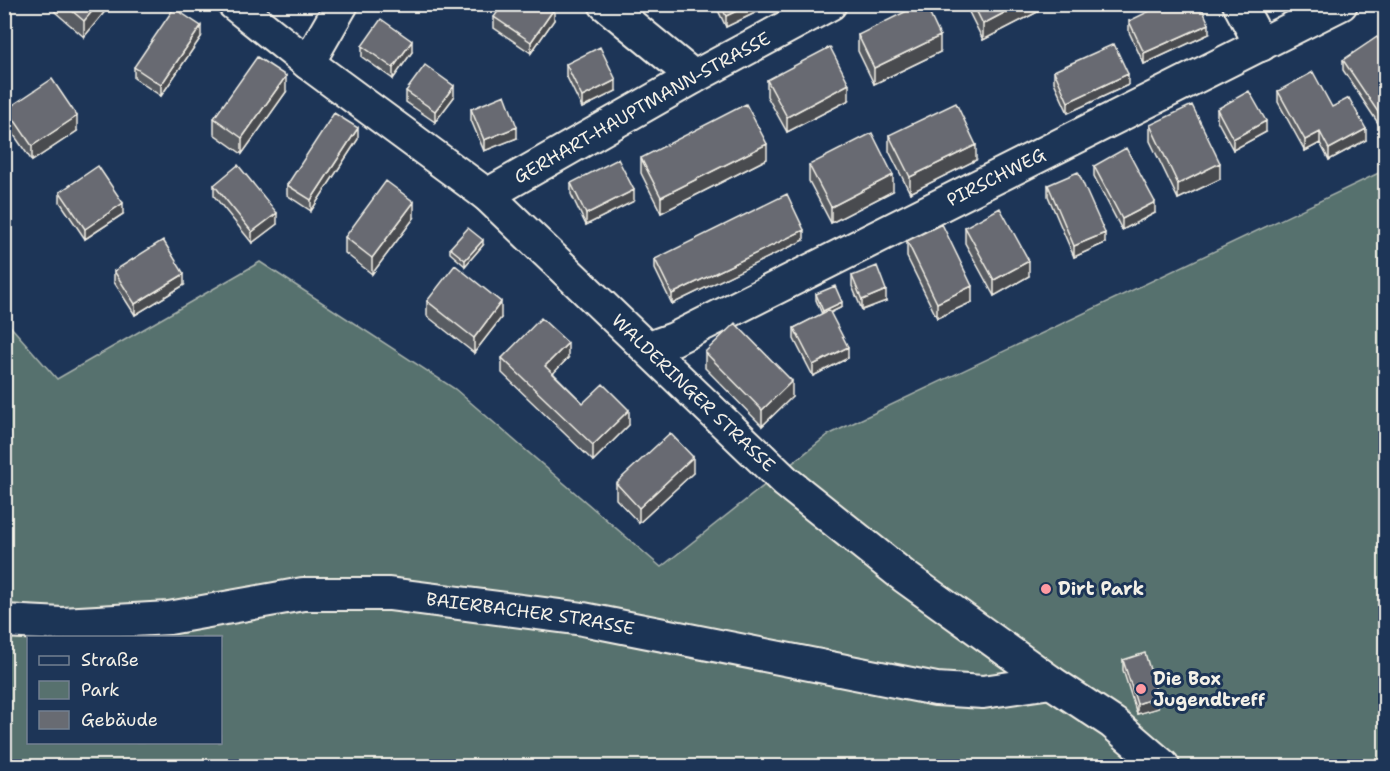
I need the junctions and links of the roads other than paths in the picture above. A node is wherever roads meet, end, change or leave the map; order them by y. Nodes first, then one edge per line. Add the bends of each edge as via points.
1 (234, 4) edge
2 (342, 4) edge
3 (605, 4) edge
4 (830, 4) edge
5 (1239, 4) edge
6 (1341, 4) edge
7 (1261, 45) junction
8 (308, 63) junction
9 (693, 77) junction
10 (487, 195) junction
11 (649, 348) junction
12 (4, 621) edge
13 (1051, 682) junction
14 (1163, 766) edge

1 - 8 street, WALDERINGER STRASSE
2 - 8 street
3 - 9 street
4 - 9 street, GERHART-HAUPTMANN-STRASSE
5 - 7 street
6 - 7 street, PIRSCHWEG
7 - 11 street, PIRSCHWEG via 674,339
8 - 10 street, WALDERINGER STRASSE
9 - 10 street, GERHART-HAUPTMANN-STRASSE
10 - 11 street, WALDERINGER STRASSE
11 - 13 street, WALDERINGER STRASSE via 786,482 905,577
12 - 13 street, BAIERBACHER STRASSE via 62,624 169,618 303,594 389,594 583,619 936,688 982,693
13 - 14 street, WALDERINGER STRASSE via 1113,723

